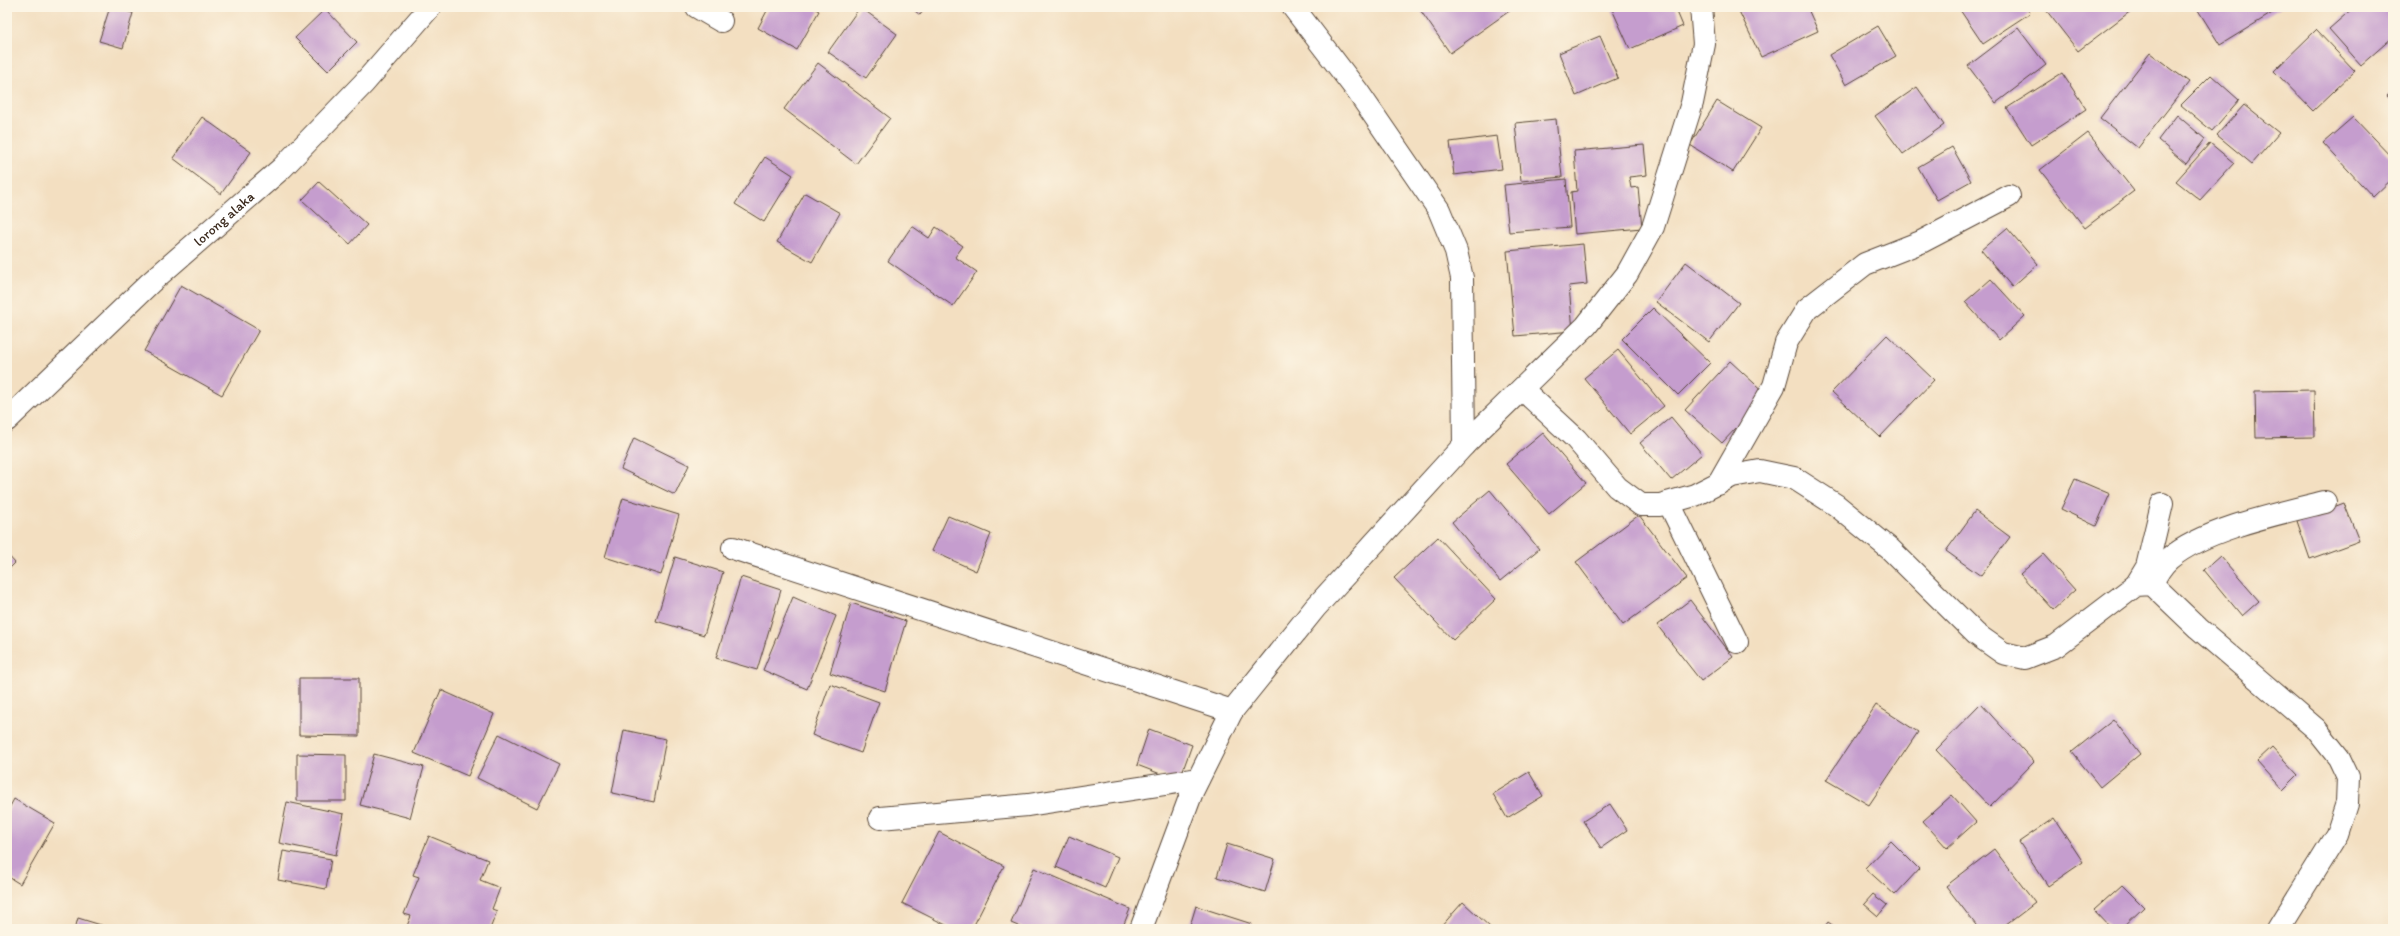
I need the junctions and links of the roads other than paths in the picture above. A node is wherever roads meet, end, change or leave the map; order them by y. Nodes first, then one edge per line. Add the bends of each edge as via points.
1 (430, 7) edge
2 (697, 7) edge
3 (1293, 7) edge
4 (1701, 7) edge
5 (721, 21) dead end
6 (2009, 196) dead end
7 (1522, 389) junction
8 (7, 420) edge
9 (1464, 445) junction
10 (1718, 484) junction
11 (2325, 502) dead end
12 (1669, 503) junction
13 (2162, 504) dead end
14 (733, 548) dead end
15 (2144, 585) junction
16 (1737, 642) dead end
17 (1232, 711) junction
18 (1198, 779) junction
19 (880, 818) dead end
20 (1141, 929) edge
21 (2278, 929) edge

1 - 8 street, lorong alaka via 364,83 282,168 150,283
2 - 5 street
3 - 9 street via 1358,92 1435,203 1456,251 1462,278
4 - 7 street via 1704,44 1692,103 1653,227 1627,274 1586,326
6 - 10 street via 1921,242 1865,264 1807,309 1786,343 1774,386
7 - 9 street
7 - 12 street via 1576,439 1616,488 1641,505
9 - 17 street via 1315,608
10 - 12 street
10 - 15 street via 1732,476 1760,471 1794,478 1836,505 1890,549 1976,634 2003,653 2025,658 2056,646
11 - 15 street via 2237,526 2186,546 2168,559
12 - 16 street
13 - 15 street
14 - 17 street
15 - 21 street via 2316,730 2339,758 2348,777 2347,803 2337,834
17 - 18 street
18 - 19 street via 1028,805
18 - 20 street

